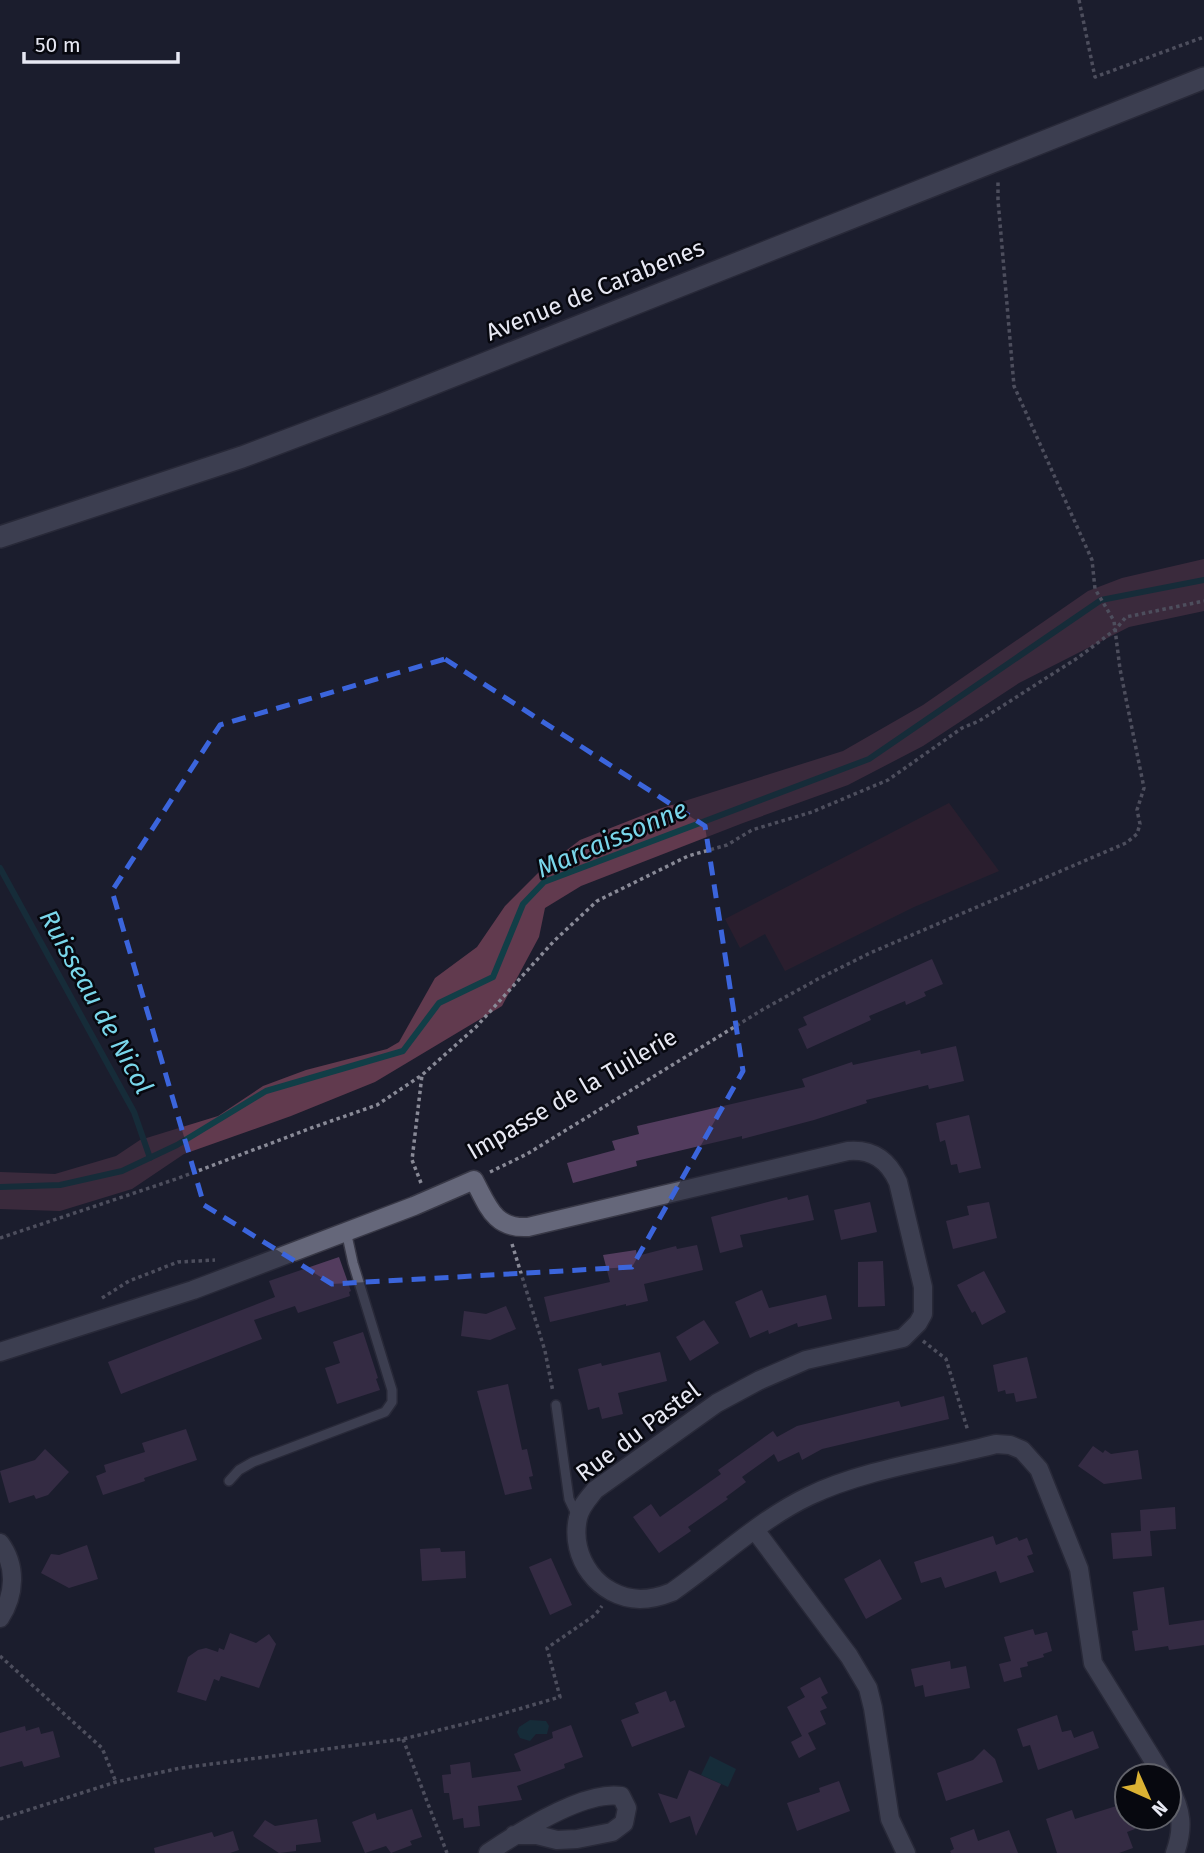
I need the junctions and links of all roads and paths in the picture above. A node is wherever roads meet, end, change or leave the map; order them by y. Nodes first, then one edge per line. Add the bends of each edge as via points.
1 (1079, 0) edge
2 (1204, 37) edge
3 (1204, 78) edge
4 (998, 200) dead end
5 (0, 537) edge
6 (1204, 601) edge
7 (1115, 629) junction
8 (422, 1075) junction
9 (474, 1180) junction
10 (427, 1200) junction
11 (513, 1228) junction
12 (346, 1231) junction
13 (0, 1238) edge
14 (911, 1332) junction
15 (0, 1352) edge
16 (556, 1405) joint
17 (974, 1450) junction
18 (229, 1481) dead end
19 (578, 1517) junction
20 (755, 1530) junction
21 (0, 1543) edge
22 (613, 1592) junction
23 (0, 1618) edge
24 (0, 1656) edge
25 (403, 1739) junction
26 (1154, 1762) edge
27 (116, 1782) junction
28 (0, 1819) edge
29 (1180, 1832) edge
30 (514, 1835) junction
31 (447, 1853) edge
32 (488, 1853) edge
33 (906, 1853) edge
34 (1175, 1853) edge

1 - 2 path via 1096,77
3 - 5 street, Avenue de Carabenes via 386,403 242,457
4 - 7 path via 1014,386 1092,560 1095,589
6 - 7 path via 1126,617
7 - 8 path via 888,780 812,812 752,830 727,845 688,856 597,901 554,940 476,1027
7 - 9 path, Impasse de la Tuilerie via 1144,788 1137,810 1137,834 1126,843 818,979 527,1154
8 - 10 path via 412,1160
8 - 13 path via 377,1105
9 - 10 street, Impasse de la Tuilerie
9 - 11 street via 491,1211
10 - 12 street, Impasse de la Tuilerie
11 - 14 street via 863,1150 884,1161 898,1182 923,1287 924,1302
11 - 16 path via 512,1243 545,1351
12 - 15 street, Impasse de la Tuilerie via 193,1290
12 - 18 lane via 392,1402 384,1412 253,1462
14 - 17 path via 946,1359
14 - 19 street, Rue du Pastel via 891,1342 806,1360 738,1391 596,1490
16 - 19 lane via 569,1499
17 - 20 street via 830,1487
17 - 26 street via 1010,1445 1022,1450 1039,1469 1079,1569 1093,1663
19 - 22 street, Rue du Pastel via 579,1554 594,1577
20 - 22 street via 672,1592 640,1599
20 - 33 street via 868,1688 890,1819
21 - 23 street via 12,1578 11,1594
22 - 25 path via 596,1615 547,1648 560,1697
24 - 27 path via 102,1748
25 - 27 path via 181,1768
25 - 31 path
27 - 28 path
29 - 34 street
30 - 30 street via 557,1840 612,1832 624,1823 627,1808 621,1796 609,1794 551,1814
30 - 32 street

